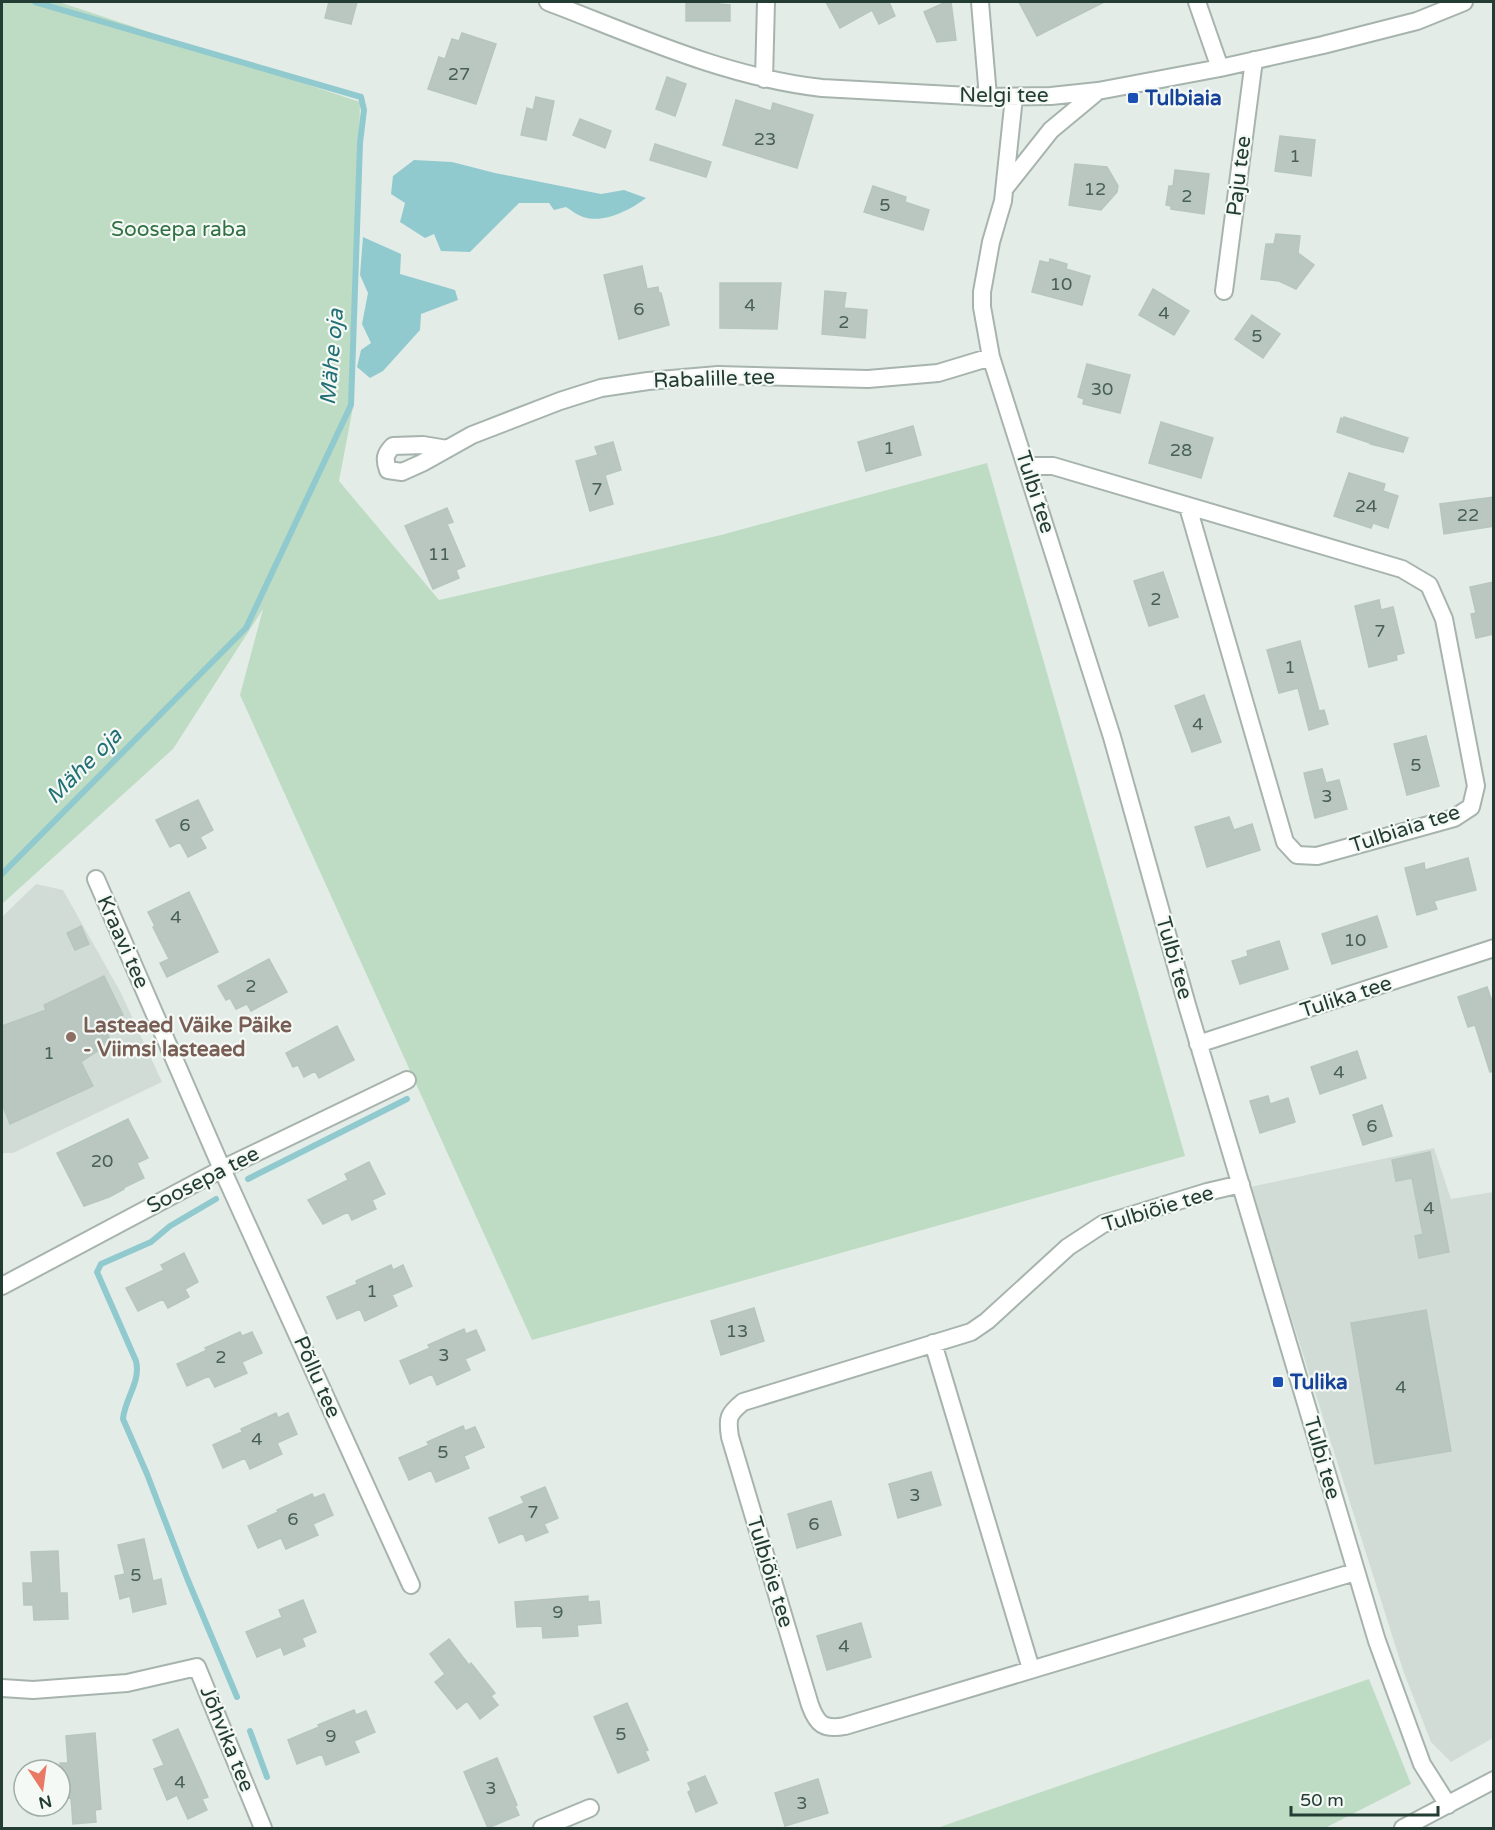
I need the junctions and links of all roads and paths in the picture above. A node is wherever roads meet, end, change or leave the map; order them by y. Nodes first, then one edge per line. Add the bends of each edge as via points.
1 (548, 2) edge
2 (766, 2) edge
3 (980, 2) edge
4 (1197, 2) edge
5 (1464, 2) edge
6 (1446, 5) edge
7 (1254, 60) junction
8 (1220, 68) junction
9 (764, 79) junction
10 (1098, 91) junction
11 (988, 97) junction
12 (1014, 97) junction
13 (1004, 189) junction
14 (1224, 291) dead end
15 (992, 357) junction
16 (447, 449) dead end
17 (1026, 466) junction
18 (1188, 507) junction
19 (96, 879) dead end
20 (1494, 948) edge
21 (1198, 1044) junction
22 (407, 1080) dead end
23 (222, 1169) junction
24 (1241, 1184) junction
25 (2, 1286) edge
26 (933, 1343) junction
27 (1355, 1572) junction
28 (411, 1585) dead end
29 (1031, 1669) junction
30 (2, 1688) edge
31 (1494, 1779) edge
32 (1448, 1805) junction
33 (590, 1808) dead end
34 (263, 1828) edge
35 (542, 1828) edge
36 (1403, 1828) edge

1 - 9 street, Nelgi tee via 718,67
2 - 9 street
3 - 11 street
4 - 8 street
5 - 6 street, Nelgi tee
6 - 7 street, Nelgi tee via 1416,21
7 - 8 street, Nelgi tee
7 - 14 street, Paju tee
8 - 10 street, Nelgi tee
9 - 11 street, Nelgi tee via 822,88
10 - 12 street, Nelgi tee
10 - 13 street via 1051,130
11 - 12 street, Nelgi tee
12 - 13 street, Tulbi tee
13 - 15 street, Tulbi tee via 982,292
15 - 16 street, Rabalille tee via 938,373 868,380 718,375 601,388 472,435
15 - 17 street, Tulbi tee
17 - 18 street, Tulbiaia tee via 1053,466
17 - 21 street, Tulbi tee via 1112,737
18 - 18 street, Tulbiaia tee via 1402,569 1429,585 1444,619 1476,786 1471,807 1454,818 1317,856 1297,855 1285,842
19 - 23 street, Kraavi tee
20 - 21 street, Tulika tee
21 - 24 street, Tulbi tee
22 - 23 street, Soosepa tee
23 - 25 street, Soosepa tee
23 - 28 street, Põllu tee
24 - 26 street, Tulbiõie tee via 1103,1224 1068,1247 987,1322 971,1332
24 - 27 street, Tulbi tee
26 - 29 street
26 - 29 street, Tulbiõie tee via 743,1402 728,1421 810,1705 819,1723 834,1728
27 - 29 street, Tulbiõie tee
27 - 32 street, Tulbi tee via 1422,1764
30 - 34 street, Jõhvika tee via 33,1690 127,1683 198,1666
31 - 32 street
32 - 36 street
33 - 35 street

